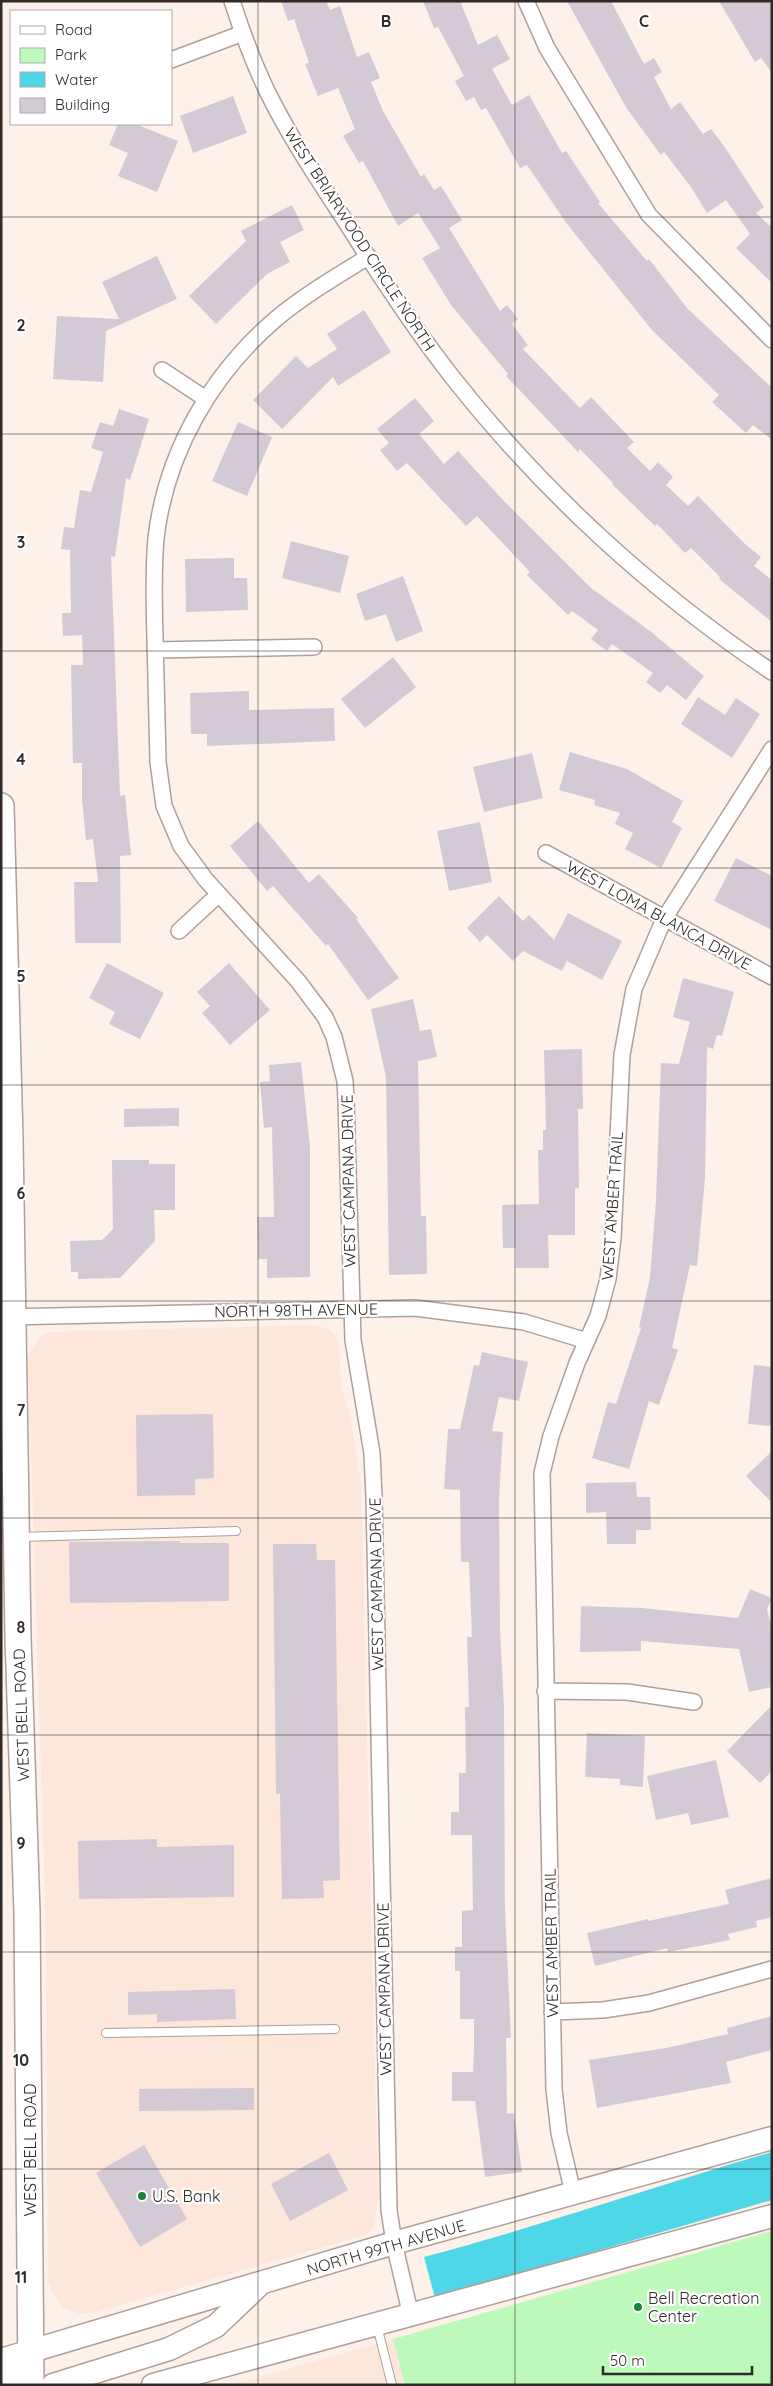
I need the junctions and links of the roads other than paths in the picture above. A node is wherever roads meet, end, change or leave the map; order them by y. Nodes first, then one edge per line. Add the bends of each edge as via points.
1 (232, 1) edge
2 (526, 1) edge
3 (243, 33) junction
4 (172, 60) edge
5 (368, 257) junction
6 (772, 340) edge
7 (162, 370) dead end
8 (206, 399) junction
9 (314, 647) dead end
10 (155, 650) junction
11 (772, 672) edge
12 (772, 748) edge
13 (1, 806) edge
14 (546, 852) dead end
15 (219, 894) junction
16 (664, 919) junction
17 (179, 931) dead end
18 (772, 977) edge
19 (350, 1309) junction
20 (6, 1317) edge
21 (587, 1341) junction
22 (236, 1531) dead end
23 (16, 1537) junction
24 (545, 1691) junction
25 (694, 1702) dead end
26 (772, 1969) edge
27 (552, 2012) junction
28 (335, 2029) dead end
29 (106, 2033) dead end
30 (772, 2138) edge
31 (573, 2193) junction
32 (772, 2216) edge
33 (394, 2243) junction
34 (261, 2284) junction
35 (411, 2316) junction
36 (376, 2325) junction
37 (30, 2351) junction
38 (1, 2360) edge
39 (3, 2385) edge
40 (31, 2385) edge
41 (53, 2385) edge
42 (153, 2385) edge
43 (392, 2385) edge

1 - 3 street, WEST BRIARWOOD CIRCLE NORTH
2 - 6 street via 548,48 649,216
3 - 4 street
3 - 5 street, WEST BRIARWOOD CIRCLE NORTH via 289,132
5 - 8 street, WEST CAMPANA DRIVE via 278,318 238,357
5 - 11 street, WEST BRIARWOOD CIRCLE NORTH via 454,379 534,471 654,584
7 - 8 street
8 - 10 street, WEST CAMPANA DRIVE via 174,462 161,511 154,562
9 - 10 street
10 - 15 street, WEST CAMPANA DRIVE via 158,762 164,806 181,846
12 - 16 street, WEST AMBER TRAIL
13 - 20 main road, WEST BELL ROAD via 10,1139
14 - 16 street, WEST LOMA BLANCA DRIVE
15 - 17 street
15 - 19 street, WEST CAMPANA DRIVE via 298,980 325,1017 334,1037 345,1081
16 - 18 street, WEST LOMA BLANCA DRIVE
16 - 21 street, WEST AMBER TRAIL via 642,967 624,1033 611,1258 604,1299
19 - 20 street, NORTH 98TH AVENUE
19 - 21 street, NORTH 98TH AVENUE via 415,1308 524,1322
19 - 33 street, WEST CAMPANA DRIVE via 358,1379 372,1453 388,2192
20 - 23 main road, WEST BELL ROAD
21 - 24 street, WEST AMBER TRAIL via 551,1436 542,1473
22 - 23 lane
23 - 37 main road, WEST BELL ROAD via 28,1959
24 - 25 street via 627,1692
24 - 27 street, WEST AMBER TRAIL
26 - 27 street via 649,2003 603,2010
27 - 31 street, WEST AMBER TRAIL via 556,2111
28 - 29 lane
30 - 31 main road, NORTH 99TH AVENUE
31 - 33 main road, NORTH 99TH AVENUE
32 - 35 main road
33 - 34 main road, NORTH 99TH AVENUE
33 - 35 street, WEST CAMPANA DRIVE
34 - 37 main road, NORTH 99TH AVENUE
34 - 41 main road via 216,2326 168,2349
35 - 36 main road
36 - 42 main road
36 - 43 lane
37 - 38 main road, NORTH 99TH AVENUE
37 - 39 main road via 20,2368
37 - 40 main road, WEST BELL ROAD

